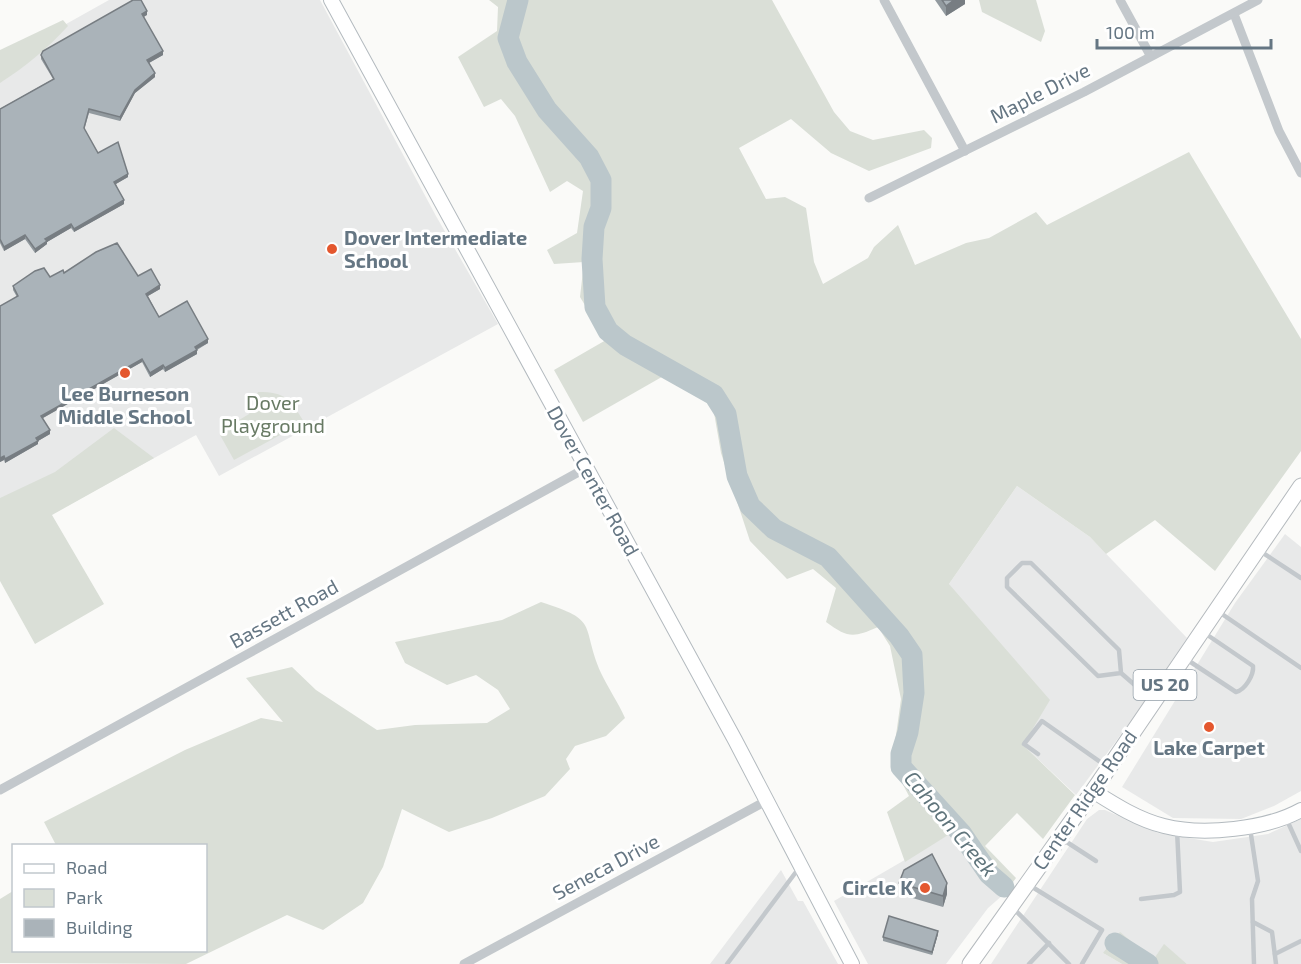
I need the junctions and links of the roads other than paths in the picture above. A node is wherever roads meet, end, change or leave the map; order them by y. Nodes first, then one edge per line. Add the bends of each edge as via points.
1 (884, 0) edge
2 (1120, 0) edge
3 (1258, 0) edge
4 (334, 1) edge
5 (1234, 14) junction
6 (1150, 55) junction
7 (964, 151) junction
8 (1301, 173) edge
9 (869, 198) dead end
10 (586, 468) junction
11 (1301, 486) edge
12 (1258, 549) junction
13 (1301, 578) edge
14 (1216, 610) junction
15 (1202, 631) junction
16 (1184, 657) junction
17 (1301, 668) edge
18 (1121, 673) junction
19 (1154, 702) junction
20 (1038, 754) dead end
21 (1109, 768) junction
22 (0, 790) edge
23 (1093, 790) junction
24 (766, 801) junction
25 (1301, 810) edge
26 (1286, 818) junction
27 (1250, 825) junction
28 (1176, 828) junction
29 (1060, 838) junction
30 (1301, 851) edge
31 (1096, 861) dead end
32 (800, 866) junction
33 (1027, 883) junction
34 (1141, 899) dead end
35 (1010, 906) junction
36 (1253, 922) junction
37 (1301, 941) edge
38 (1049, 943) junction
39 (1275, 954) junction
40 (464, 964) edge
41 (727, 964) edge
42 (852, 964) edge
43 (970, 964) edge
44 (1029, 964) edge
45 (1069, 964) edge
46 (1082, 964) edge
47 (1254, 964) edge
48 (1276, 964) edge

1 - 7 street
2 - 6 street
3 - 5 street, Maple Drive
4 - 10 street, Dover Center Road
5 - 6 street, Maple Drive
5 - 8 street via 1279,131
6 - 7 street, Maple Drive
7 - 9 street, Maple Drive
10 - 22 street, Bassett Road
10 - 24 street, Dover Center Road
11 - 12 main road, Center Ridge Road / US 20
12 - 13 lane
12 - 14 main road, Center Ridge Road / US 20
14 - 15 main road, Center Ridge Road / US 20
14 - 17 lane
15 - 16 main road, Center Ridge Road / US 20
15 - 16 lane via 1253,666 1242,689 1236,692
16 - 19 main road, Center Ridge Road / US 20
18 - 18 lane via 1098,676 1007,587 1007,578 1022,563 1031,563 1119,650
18 - 19 lane
19 - 21 main road, Center Ridge Road / US 20
20 - 21 lane via 1024,744 1042,721
21 - 23 main road, Center Ridge Road / US 20
23 - 28 street via 1137,815
23 - 29 main road, Center Ridge Road / US 20
24 - 32 street, Dover Center Road
24 - 40 street, Seneca Drive
25 - 26 street
26 - 27 street
26 - 30 lane
27 - 28 street via 1222,831
27 - 36 lane via 1258,880 1252,899
28 - 34 lane via 1180,892
29 - 31 lane
29 - 33 main road, Center Ridge Road / US 20
32 - 41 lane
32 - 42 street, Dover Center Road
33 - 35 main road, Center Ridge Road / US 20
33 - 46 lane via 1102,930
35 - 38 lane
35 - 43 main road, Center Ridge Road / US 20
36 - 39 lane via 1272,932
36 - 47 lane
37 - 39 lane
38 - 44 lane
38 - 45 lane
39 - 48 lane

